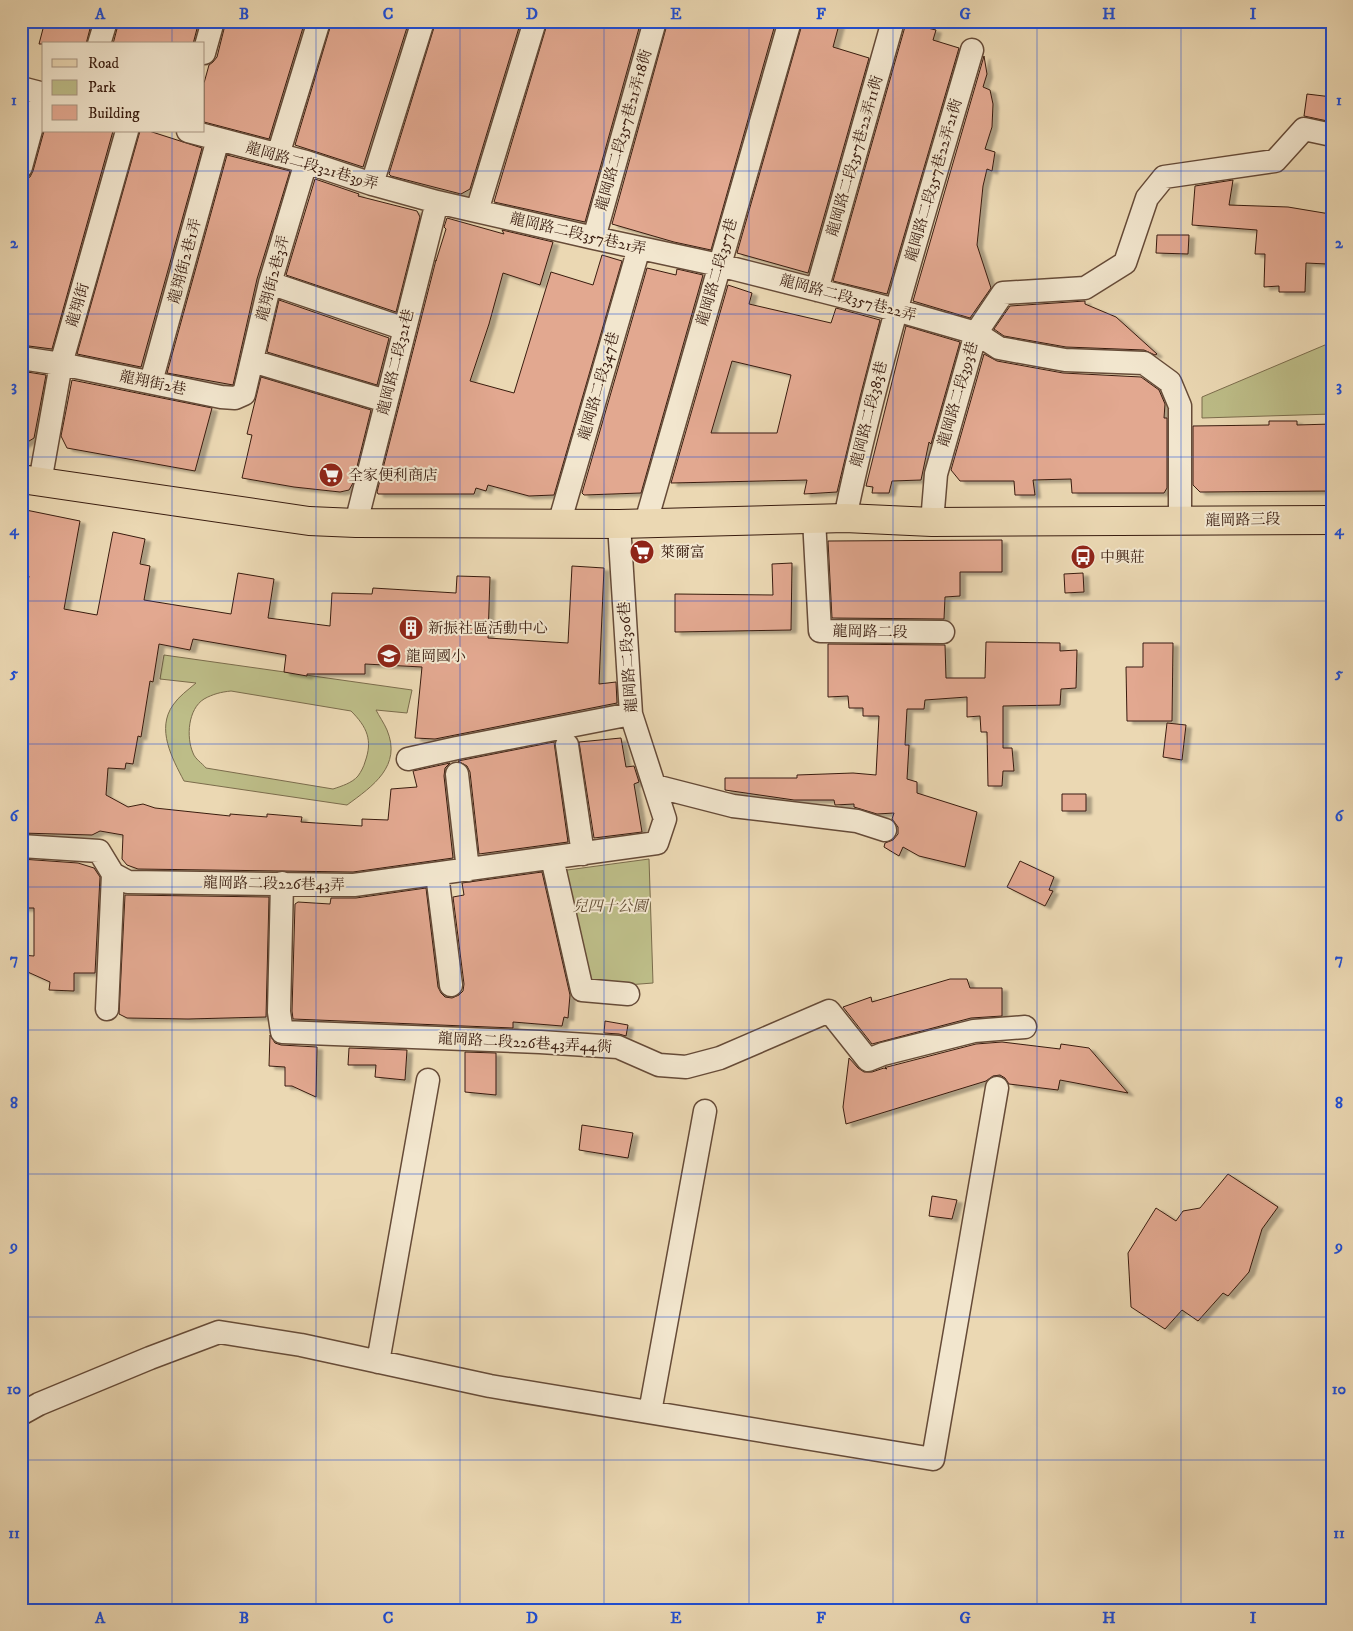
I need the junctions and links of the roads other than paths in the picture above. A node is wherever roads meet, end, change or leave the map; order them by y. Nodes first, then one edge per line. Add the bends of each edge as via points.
1 (106, 21) edge
2 (213, 21) edge
3 (319, 21) edge
4 (423, 21) edge
5 (535, 21) edge
6 (655, 21) edge
7 (790, 21) edge
8 (893, 21) edge
9 (100, 42) edge
10 (205, 49) edge
11 (972, 50) dead end
12 (35, 92) edge
13 (126, 132) edge
14 (192, 132) edge
15 (1332, 135) edge
16 (218, 139) junction
17 (278, 155) junction
18 (306, 162) junction
19 (21, 167) edge
20 (372, 184) junction
21 (436, 202) junction
22 (477, 211) junction
23 (594, 238) junction
24 (639, 248) junction
25 (719, 265) junction
26 (270, 283) junction
27 (817, 290) junction
28 (896, 310) junction
29 (405, 329) junction
30 (976, 333) junction
31 (21, 358) edge
32 (252, 360) junction
33 (61, 364) junction
34 (151, 382) junction
35 (244, 394) joint
36 (386, 401) junction
37 (31, 480) edge
38 (845, 518) junction
39 (814, 519) junction
40 (1332, 520) edge
41 (1167, 521) junction
42 (646, 522) junction
43 (932, 522) junction
44 (356, 523) junction
45 (559, 524) junction
46 (619, 524) junction
47 (943, 632) dead end
48 (631, 714) junction
49 (567, 745) dead end
50 (408, 759) dead end
51 (458, 774) dead end
52 (655, 786) junction
53 (885, 830) dead end
54 (657, 843) joint
55 (21, 846) edge
56 (583, 854) junction
57 (552, 858) junction
58 (468, 870) junction
59 (113, 874) junction
60 (437, 874) junction
61 (282, 884) junction
62 (451, 986) dead end
63 (628, 994) dead end
64 (107, 1009) dead end
65 (1025, 1027) dead end
66 (428, 1080) dead end
67 (997, 1088) dead end
68 (705, 1111) dead end
69 (378, 1362) junction
70 (650, 1412) junction
71 (21, 1414) edge

1 - 9 lane
2 - 10 lane
3 - 17 lane
4 - 20 lane
5 - 22 lane
6 - 23 lane, 龍岡路二段357巷21弄18衖
7 - 25 lane, 龍岡路二段357巷
8 - 27 lane, 龍岡路二段357巷22弄11衖
11 - 28 lane, 龍岡路二段357巷22弄21衖
12 - 19 lane
13 - 33 lane, 龍翔街
14 - 16 lane, 龍岡路二段321巷39弄
15 - 30 lane, 龍岡路二段393巷 via 1304,129 1275,161 1164,177 1147,198 1125,263 1085,288 1003,293
16 - 17 lane, 龍岡路二段321巷39弄
16 - 34 lane, 龍翔街2巷1弄
17 - 18 lane, 龍岡路二段321巷39弄
18 - 20 lane, 龍岡路二段321巷39弄
18 - 26 lane, 龍翔街2巷3弄
20 - 21 lane, 龍岡路二段321巷39弄
21 - 22 lane, 龍岡路二段357巷21弄
21 - 29 lane, 龍岡路二段321巷
22 - 23 lane, 龍岡路二段357巷21弄
23 - 24 lane, 龍岡路二段357巷21弄
24 - 25 lane, 龍岡路二段357巷21弄
24 - 45 lane, 龍岡路二段347巷
25 - 27 lane, 龍岡路二段357巷22弄
25 - 42 lane, 龍岡路二段357巷
26 - 29 lane
26 - 32 lane, 龍翔街2巷3弄
27 - 28 lane, 龍岡路二段357巷22弄
28 - 30 lane, 龍岡路二段357巷22弄
28 - 38 lane, 龍岡路二段383巷 via 859,450
29 - 36 lane, 龍岡路二段321巷
30 - 41 lane, 龍岡路二段357巷22弄 via 999,348 1065,360 1144,363 1170,382 1180,406
30 - 43 lane, 龍岡路二段393巷 via 936,474
31 - 33 lane, 龍翔街2巷
32 - 35 lane, 龍翔街2巷3弄
32 - 36 lane
33 - 34 lane, 龍翔街2巷
33 - 37 lane, 龍翔街
34 - 35 lane, 龍翔街2巷 via 221,397 235,398
36 - 44 lane, 龍岡路二段321巷
37 - 44 main road, 龍岡路三段 via 309,521
38 - 39 main road, 龍岡路三段
38 - 43 main road, 龍岡路三段
39 - 42 main road, 龍岡路三段
39 - 47 lane, 龍岡路二段 via 820,631
40 - 41 main road, 龍岡路三段
41 - 43 main road, 龍岡路三段
42 - 46 main road, 龍岡路三段
44 - 45 main road, 龍岡路三段
45 - 46 main road, 龍岡路三段
46 - 48 lane, 龍岡路二段306巷
48 - 50 lane
48 - 52 lane, 龍岡路二段306巷
49 - 56 lane
51 - 58 lane
52 - 53 lane via 733,806 857,821
52 - 54 lane, 龍岡路二段306巷 via 665,819
54 - 56 lane, 龍岡路二段226巷43弄
55 - 59 lane via 99,851
56 - 57 lane, 龍岡路二段226巷43弄
57 - 58 lane, 龍岡路二段226巷43弄
57 - 63 lane via 582,990
58 - 60 lane, 龍岡路二段226巷43弄
59 - 61 lane, 龍岡路二段226巷43弄 via 128,882
59 - 64 lane
60 - 61 lane, 龍岡路二段226巷43弄 via 354,885
60 - 62 lane
61 - 65 lane, 龍岡路二段226巷43弄44衖 via 279,1012 282,1032 618,1048 659,1065 686,1067 720,1058 829,1011 868,1060 974,1031
66 - 69 lane
67 - 70 lane via 933,1459
68 - 70 lane
69 - 70 lane via 490,1386
69 - 71 lane via 219,1332

